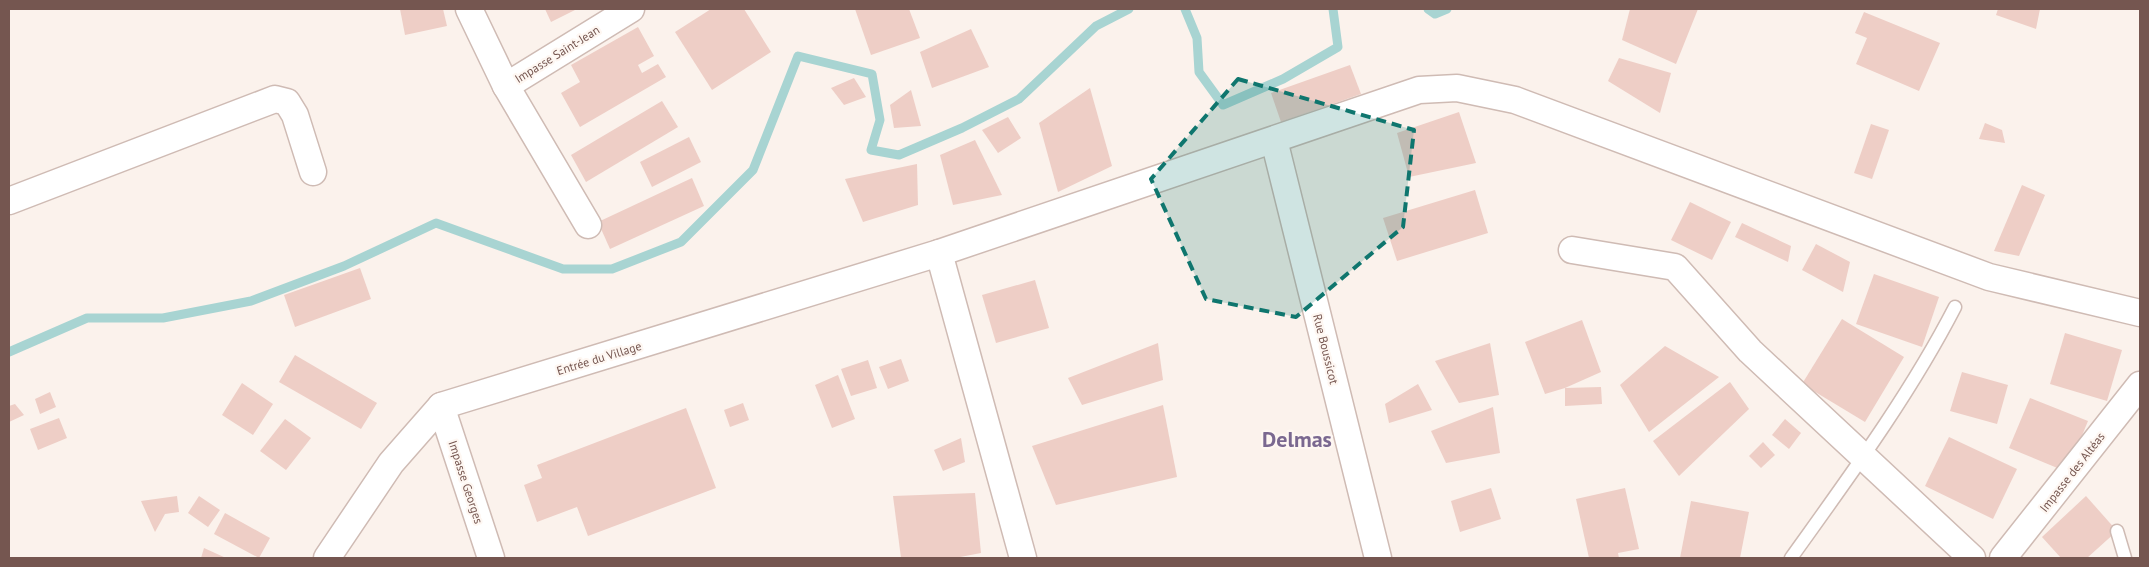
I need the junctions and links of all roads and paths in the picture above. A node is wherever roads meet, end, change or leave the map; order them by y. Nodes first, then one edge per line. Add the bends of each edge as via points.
1 (469, 9) edge
2 (631, 9) edge
3 (506, 86) junction
4 (1274, 140) junction
5 (313, 172) dead end
6 (9, 201) edge
7 (588, 225) dead end
8 (1572, 250) dead end
9 (939, 253) junction
10 (1956, 307) dead end
11 (2140, 313) edge
12 (2140, 385) edge
13 (441, 406) junction
14 (1863, 456) junction
15 (2117, 531) dead end
16 (327, 558) edge
17 (491, 558) edge
18 (1023, 558) edge
19 (1378, 558) edge
20 (1791, 558) edge
21 (1972, 558) edge
22 (2003, 558) edge
23 (2125, 558) edge

1 - 3 street, Impasse Saint-Jean
2 - 3 street, Impasse Saint-Jean
3 - 7 street
4 - 9 street, Entrée du Village
4 - 11 street, Entrée du Village via 1419,90 1457,88 1515,100 1989,277
4 - 19 street, Rue Boussicot
5 - 6 street via 295,115 287,102 275,99
8 - 14 street via 1675,267 1750,351
9 - 13 street, Entrée du Village
9 - 18 street
10 - 14 lane via 1932,351
12 - 22 street, Impasse des Altéas
13 - 16 street via 392,463
13 - 17 street, Impasse Georges
14 - 20 lane
14 - 21 street
15 - 23 lane

